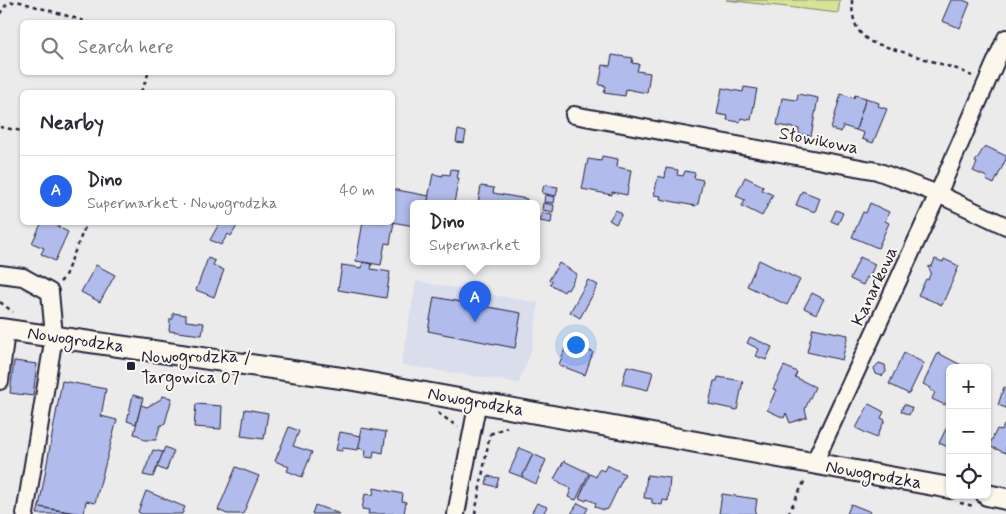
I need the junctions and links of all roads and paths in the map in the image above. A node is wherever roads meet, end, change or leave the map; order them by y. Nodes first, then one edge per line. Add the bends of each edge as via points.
1 (852, 0) edge
2 (0, 14) edge
3 (81, 20) edge
4 (1006, 38) edge
5 (148, 75) edge
6 (986, 86) junction
7 (142, 90) edge
8 (574, 115) dead end
9 (0, 127) edge
10 (20, 131) edge
11 (938, 194) junction
12 (86, 225) edge
13 (1006, 226) edge
14 (0, 274) edge
15 (50, 292) junction
16 (0, 302) edge
17 (6, 323) edge
18 (54, 336) junction
19 (0, 381) edge
20 (478, 401) junction
21 (814, 463) junction
22 (946, 487) edge
23 (991, 496) edge
24 (1006, 498) edge
25 (25, 514) edge
26 (456, 514) edge
27 (788, 514) edge

1 - 6 path via 855,25 867,39 960,70
2 - 3 path via 4,6 17,1
4 - 6 street
5 - 7 path
6 - 11 street
8 - 11 street, Słowikowa via 878,171
9 - 10 path
11 - 13 street
11 - 21 street, Kanarkowa
12 - 15 path via 64,278
14 - 15 street via 23,277
15 - 18 street
16 - 17 path
17 - 18 main road, Nowogrodzka
17 - 19 street
18 - 20 main road, Nowogrodzka via 304,371
18 - 25 street
20 - 21 main road, Nowogrodzka
20 - 26 street
21 - 22 main road, Nowogrodzka
21 - 27 path
23 - 24 main road

